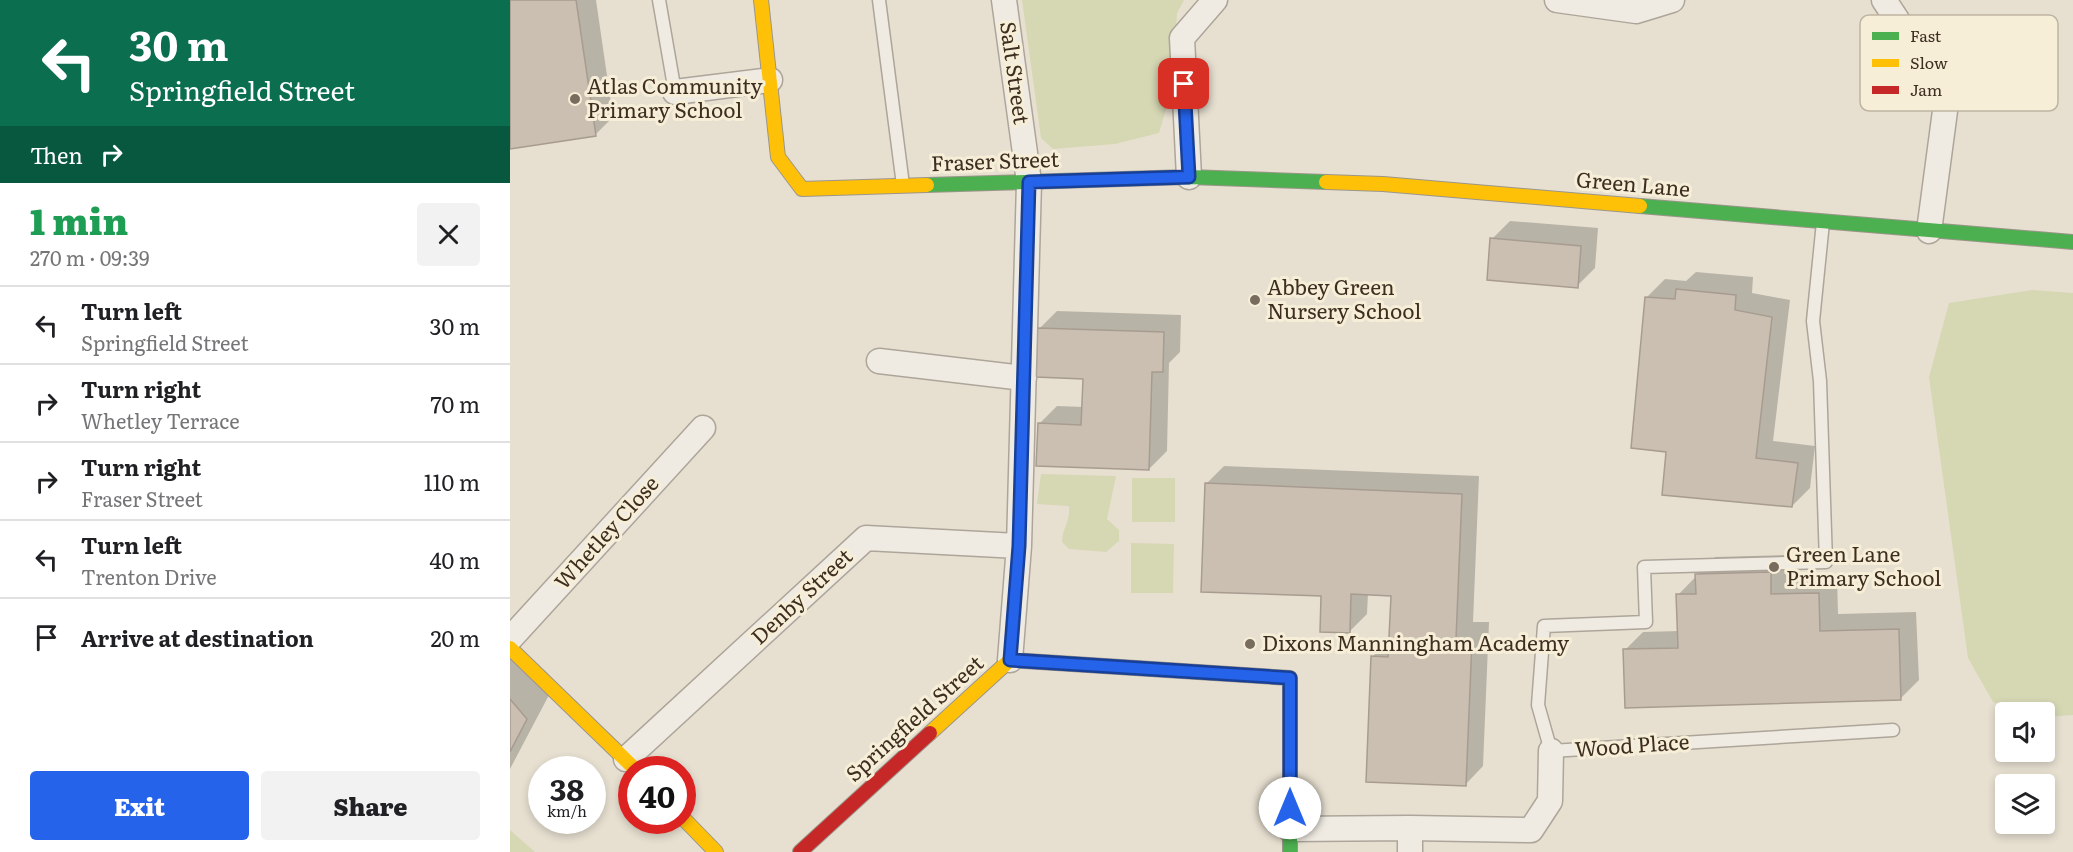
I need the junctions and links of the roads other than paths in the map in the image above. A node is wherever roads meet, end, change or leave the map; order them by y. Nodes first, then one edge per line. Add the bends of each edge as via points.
1 (659, 0) edge
2 (761, 0) edge
3 (879, 0) edge
4 (1004, 0) edge
5 (1215, 0) edge
6 (1557, 0) edge
7 (1672, 0) edge
8 (1884, 0) edge
9 (1894, 15) edge
10 (770, 80) junction
11 (675, 92) joint
12 (1945, 111) edge
13 (1189, 177) junction
14 (1029, 182) junction
15 (903, 186) junction
16 (1823, 222) junction
17 (1929, 231) junction
18 (2073, 242) edge
19 (879, 361) dead end
20 (1024, 378) junction
21 (703, 428) dead end
22 (1019, 546) junction
23 (510, 639) edge
24 (510, 648) edge
25 (1010, 660) junction
26 (1893, 730) dead end
27 (1551, 751) junction
28 (623, 756) edge
29 (639, 756) edge
30 (1410, 828) junction
31 (696, 831) edge
32 (1290, 841) edge
33 (716, 852) edge
34 (800, 852) edge
35 (1410, 852) edge

1 - 11 lane
2 - 10 street
3 - 15 lane
4 - 14 street, Salt Street
5 - 13 street via 1182,38
6 - 7 street via 1636,10
8 - 9 street
10 - 11 street
10 - 15 street, Fraser Street via 778,157 802,189
12 - 17 street
13 - 14 street, Fraser Street
13 - 16 street, Green Lane via 1383,184
14 - 15 street, Fraser Street
14 - 20 street, Salt Street
16 - 17 street, Green Lane
16 - 27 lane via 1813,321 1820,381 1826,562 1644,567 1646,622 1544,626 1538,705
17 - 18 street, Green Lane
19 - 20 street
20 - 22 street, Salt Street
21 - 23 street, Whetley Close
22 - 25 street, Salt Street
22 - 29 street, Denby Street via 866,538
24 - 28 street
25 - 32 street, Springfield Street via 1290,678
25 - 34 street, Springfield Street
26 - 27 lane, Wood Place
27 - 30 street, Wood Place via 1550,801 1531,830
30 - 32 street, Wood Place
30 - 35 street
31 - 33 street

